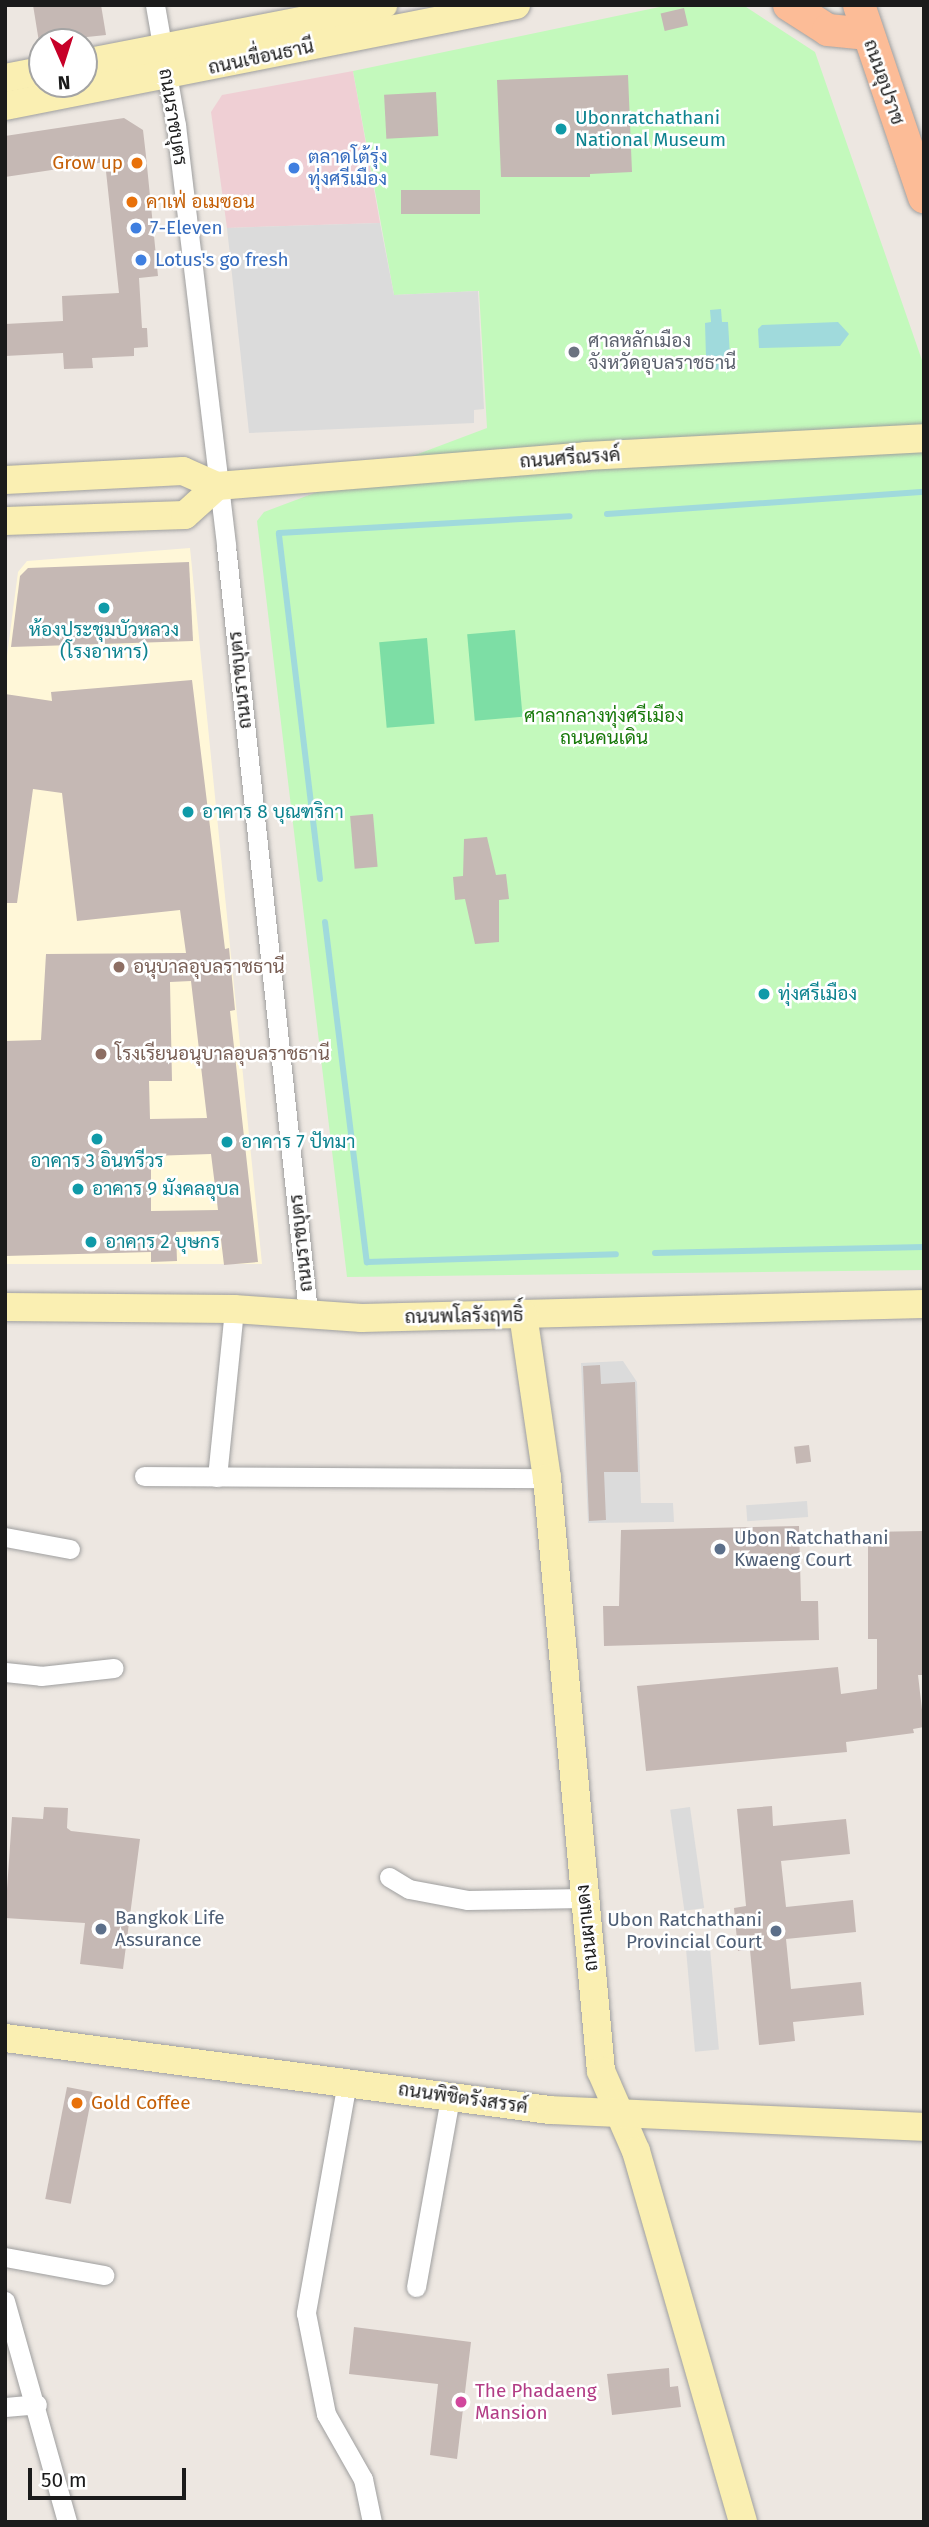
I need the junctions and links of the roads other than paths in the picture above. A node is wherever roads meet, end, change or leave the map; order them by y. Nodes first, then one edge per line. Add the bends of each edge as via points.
1 (155, 5) edge
2 (383, 5) edge
3 (516, 5) edge
4 (789, 5) edge
5 (432, 14) edge
6 (863, 20) edge
7 (162, 48) junction
8 (98, 60) edge
9 (28, 74) edge
10 (167, 76) junction
11 (5, 78) edge
12 (5, 106) edge
13 (924, 197) edge
14 (924, 438) edge
15 (5, 480) edge
16 (217, 486) junction
17 (5, 521) edge
18 (924, 1304) edge
19 (5, 1307) edge
20 (234, 1309) junction
21 (308, 1312) junction
22 (523, 1314) junction
23 (144, 1476) dead end
24 (217, 1477) junction
25 (547, 1478) junction
26 (5, 1537) edge
27 (70, 1549) dead end
28 (114, 1668) dead end
29 (5, 1672) edge
30 (389, 1877) dead end
31 (584, 1898) junction
32 (5, 2038) edge
33 (348, 2082) junction
34 (450, 2098) junction
35 (620, 2114) junction
36 (924, 2127) edge
37 (5, 2258) edge
38 (104, 2274) dead end
39 (416, 2287) dead end
40 (5, 2301) edge
41 (37, 2404) junction
42 (5, 2407) edge
43 (67, 2522) edge
44 (372, 2522) edge
45 (743, 2522) edge

1 - 7 street, ถนนราชบุตร
2 - 7 street, ถนนเขื่อนธานี
3 - 5 street, ถนนเขื่อนธานี
4 - 6 main road via 828,30
5 - 10 street, ถนนเขื่อนธานี
6 - 13 main road, ถนนอุปราช
7 - 8 street, ถนนเขื่อนธานี
7 - 10 street, ถนนราชบุตร
9 - 11 street
10 - 12 street, ถนนเขื่อนธานี
10 - 16 street, ถนนราชบุตร
14 - 16 street, ถนนศรีณรงค์ via 586,456
15 - 16 street, ถนนศรีณรงค์ via 183,471
16 - 17 street via 185,515
16 - 21 street, ถนนราชบุตร
18 - 22 street, ถนนพโลรังฤทธิ์
19 - 20 street, ถนนพโลรังฤทธิ์
20 - 21 street, ถนนพโลรังฤทธิ์
20 - 24 street
21 - 22 street, ถนนพโลรังฤทธิ์ via 362,1318
22 - 25 street, ถนนผาแดง
23 - 24 street
24 - 25 street
25 - 31 street, ถนนผาแดง
26 - 27 street
28 - 29 street via 41,1676
30 - 31 street via 409,1889 467,1900
31 - 35 street, ถนนผาแดง via 601,2071
32 - 33 street, ถนนพิชิตรังสรรค์
33 - 34 street, ถนนพิชิตรังสรรค์
33 - 44 street via 306,2313 326,2414 363,2479
34 - 35 street, ถนนพิชิตรังสรรค์
34 - 39 street
35 - 36 street, ถนนพิชิตรังสรรค์
35 - 45 street, ถนนผาแดง via 636,2151
37 - 38 street
40 - 41 street
41 - 42 street
41 - 43 street

